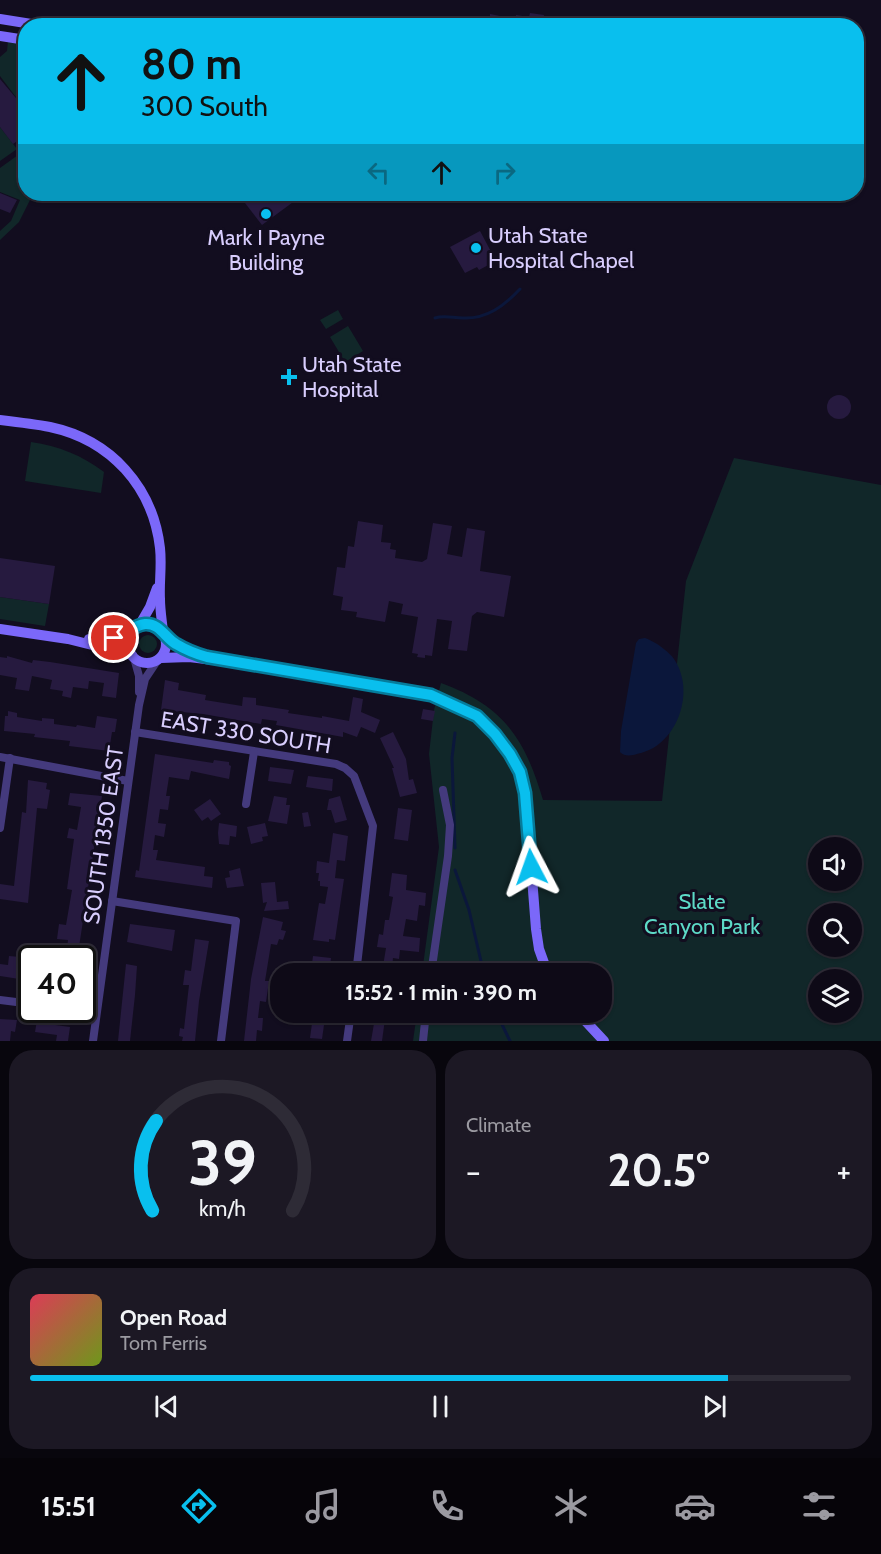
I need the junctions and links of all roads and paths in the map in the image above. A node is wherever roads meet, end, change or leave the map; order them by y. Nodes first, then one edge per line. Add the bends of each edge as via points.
1 (0, 19) edge
2 (18, 21) edge
3 (0, 36) edge
4 (18, 39) edge
5 (0, 420) edge
6 (161, 571) junction
7 (136, 628) junction
8 (0, 629) edge
9 (164, 634) junction
10 (68, 639) junction
11 (133, 657) junction
12 (159, 659) junction
13 (222, 661) junction
14 (139, 705) junction
15 (135, 732) junction
16 (254, 752) junction
17 (0, 757) edge
18 (10, 758) junction
19 (128, 781) junction
20 (443, 790) dead end
21 (246, 804) dead end
22 (0, 828) edge
23 (112, 901) junction
24 (357, 963) edge
25 (433, 963) edge
26 (545, 963) edge
27 (0, 1000) edge
28 (18, 1002) edge
29 (96, 1011) edge
30 (95, 1023) edge
31 (349, 1023) edge
32 (425, 1023) edge
33 (587, 1023) edge
34 (93, 1041) edge
35 (221, 1041) edge
36 (347, 1041) edge
37 (423, 1041) edge
38 (603, 1041) edge

1 - 2 street
3 - 4 street
5 - 6 street via 52,427 90,441 116,458 147,500 156,525
6 - 7 street via 150,607
6 - 9 street via 159,600
7 - 9 street via 152,625
7 - 10 street via 114,638
7 - 11 street via 128,640
8 - 10 street
9 - 12 street via 166,650
9 - 13 street via 193,653
10 - 11 street
11 - 12 street via 146,663
11 - 14 street, SOUTH 1350 EAST via 139,676
12 - 13 street
12 - 14 street, SOUTH 1350 EAST via 145,679
13 - 26 street via 431,695 477,716 495,734 520,772 536,929
14 - 15 street, SOUTH 1350 EAST
15 - 16 street, EAST 330 SOUTH
15 - 19 street, SOUTH 1350 EAST
16 - 21 street
16 - 24 street, EAST 330 SOUTH via 336,764 351,771 360,789 373,826
17 - 18 street
18 - 19 street
18 - 22 street
19 - 23 street, SOUTH 1350 EAST
20 - 25 street via 450,825
23 - 29 street, SOUTH 1350 EAST
23 - 35 street via 236,921
27 - 28 street
30 - 34 street, SOUTH 1350 EAST
31 - 36 street
32 - 37 street
33 - 38 street

